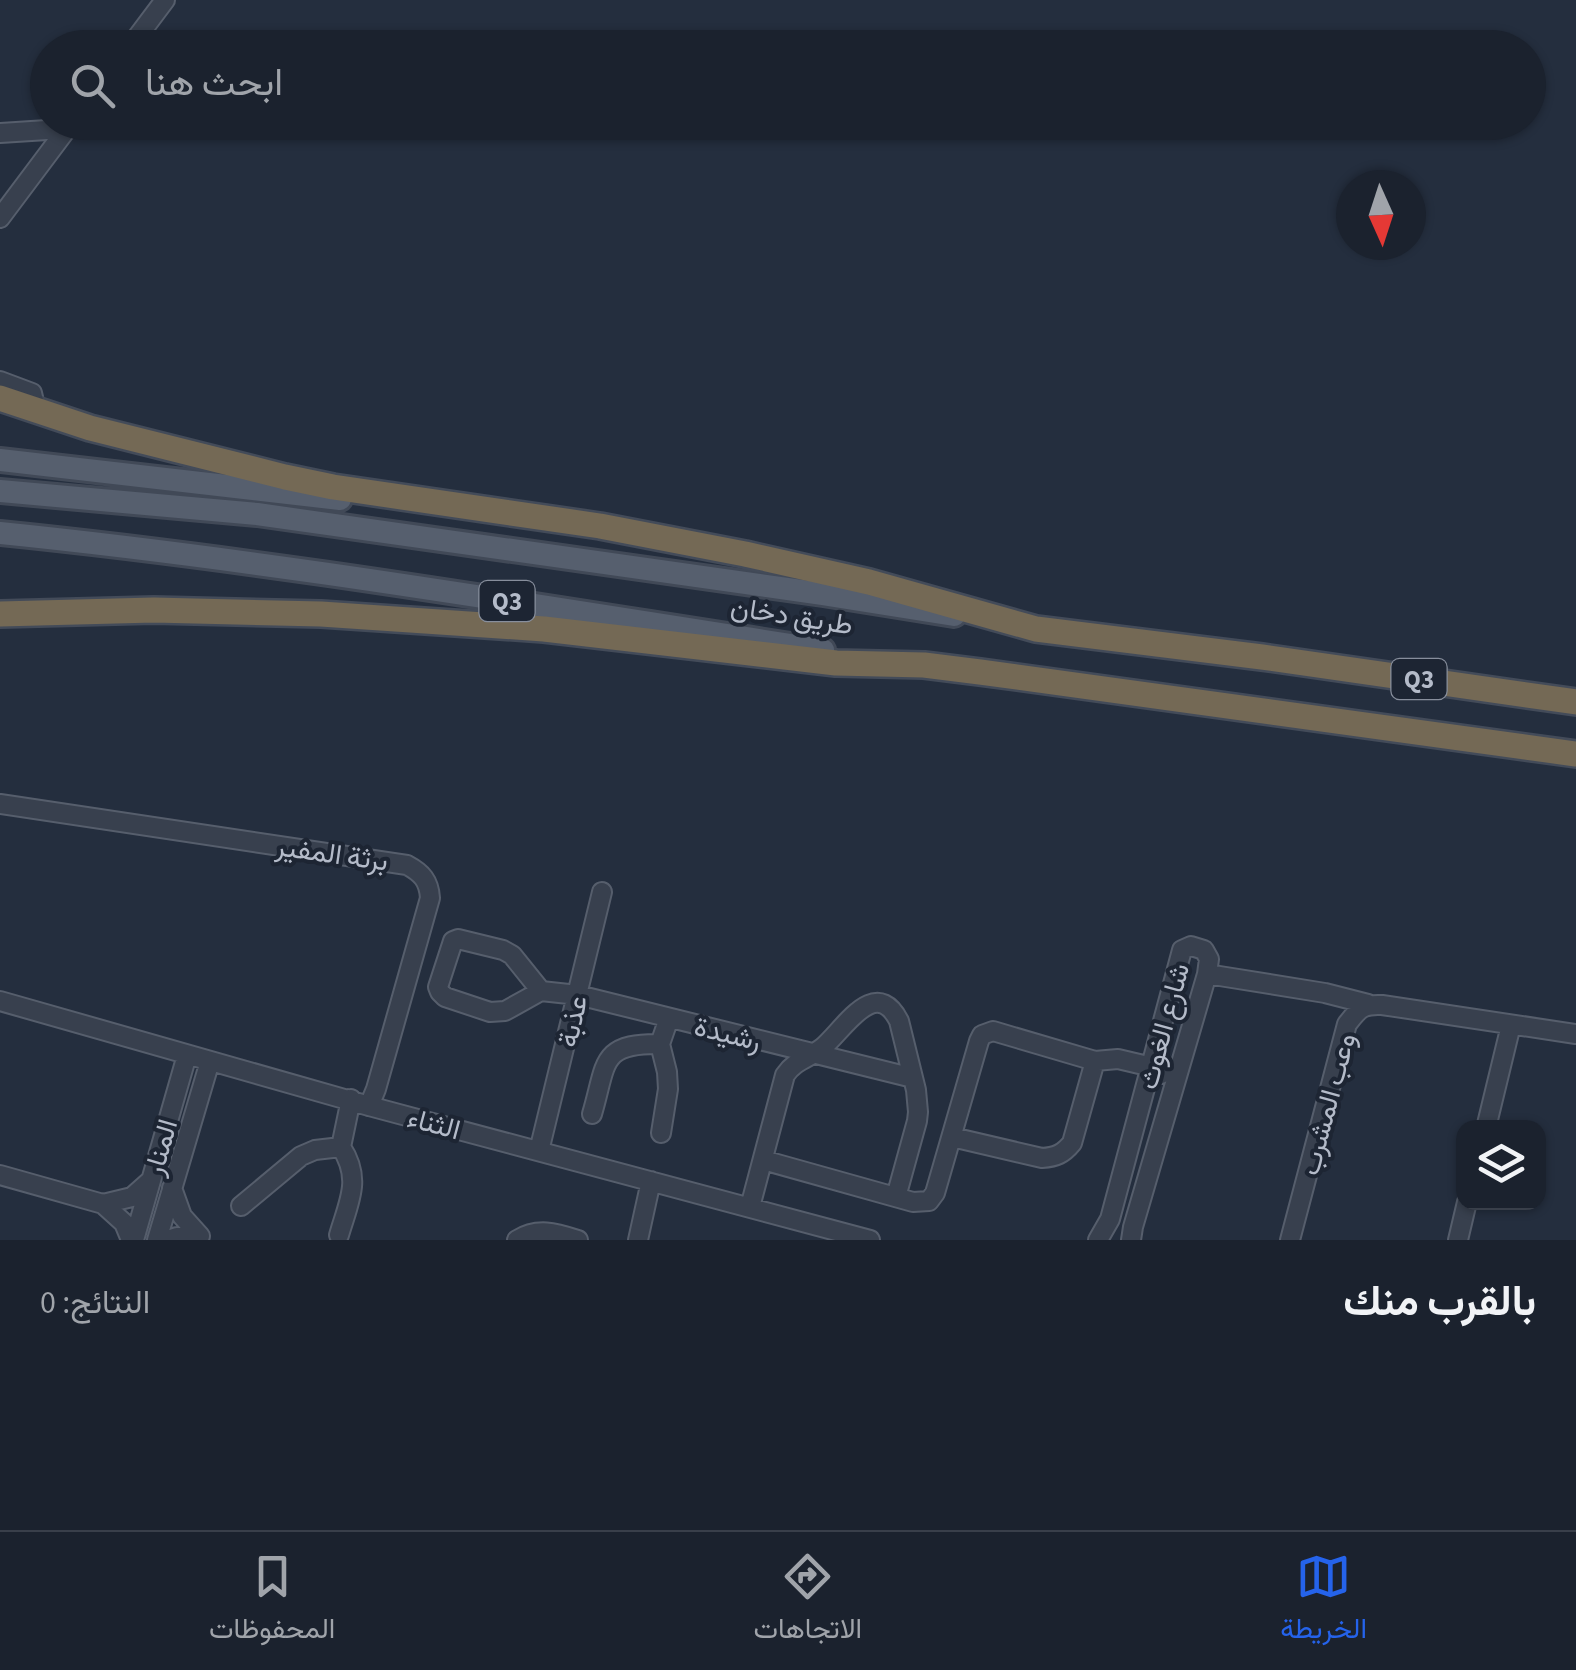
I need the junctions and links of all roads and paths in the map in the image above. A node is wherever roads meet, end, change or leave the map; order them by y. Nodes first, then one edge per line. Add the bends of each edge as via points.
1 (164, 0) edge
2 (142, 30) edge
3 (30, 131) edge
4 (0, 133) edge
5 (59, 140) edge
6 (0, 218) edge
7 (0, 381) edge
8 (0, 398) edge
9 (36, 410) junction
10 (0, 460) edge
11 (0, 491) edge
12 (493, 510) junction
13 (0, 532) edge
14 (88, 542) junction
15 (0, 543) edge
16 (0, 614) edge
17 (1036, 629) junction
18 (924, 666) junction
19 (1576, 702) edge
20 (1576, 754) edge
21 (0, 804) edge
22 (602, 892) dead end
23 (1207, 974) junction
24 (542, 991) junction
25 (578, 995) junction
26 (0, 1000) edge
27 (1368, 1004) junction
28 (669, 1018) junction
29 (1512, 1025) junction
30 (1576, 1034) edge
31 (660, 1044) junction
32 (814, 1054) junction
33 (186, 1055) junction
34 (1094, 1061) junction
35 (210, 1062) junction
36 (1152, 1067) junction
37 (913, 1078) junction
38 (1174, 1084) junction
39 (350, 1100) junction
40 (369, 1106) junction
41 (592, 1114) dead end
42 (1488, 1120) edge
43 (661, 1133) dead end
44 (952, 1137) junction
45 (341, 1147) junction
46 (539, 1150) junction
47 (763, 1160) junction
48 (0, 1175) edge
49 (151, 1180) junction
50 (651, 1181) junction
51 (172, 1187) junction
52 (896, 1197) junction
53 (104, 1204) junction
54 (241, 1206) dead end
55 (750, 1208) junction
56 (1465, 1210) edge
57 (339, 1235) dead end
58 (207, 1238) edge
59 (132, 1240) edge
60 (156, 1240) edge
61 (168, 1240) edge
62 (517, 1240) edge
63 (578, 1240) edge
64 (638, 1240) edge
65 (870, 1240) edge
66 (1098, 1240) edge
67 (1131, 1240) edge
68 (1290, 1240) edge
69 (1458, 1240) edge

1 - 2 street
3 - 4 street
5 - 6 street
7 - 9 street via 32,393
8 - 9 highway
9 - 12 highway via 285,477
10 - 12 main road via 445,512
11 - 17 main road, طريق دخان via 257,514
12 - 17 highway via 745,554
13 - 14 main road, طريق دخان / Q3
14 - 15 main road
14 - 18 main road, طريق دخان / Q3
16 - 18 highway via 321,614
17 - 19 highway, طريق دخان / Q3
18 - 20 highway, طريق دخان / Q3
21 - 40 street, برثة المفير via 407,864 424,877 430,898
22 - 25 street, عذبة
23 - 27 street
23 - 36 street, شارع الغوث via 1204,950 1182,950
23 - 38 street, شارع الغوث
24 - 24 street via 504,950 458,939 438,986 445,998 490,1012
24 - 25 street, رشيدة
25 - 28 street, رشيدة
25 - 46 street, عذبة
26 - 33 street, الثناء
27 - 29 street, وعب المشرب
27 - 68 street, وعب المشرب via 1347,1024
28 - 31 street
28 - 32 street, رشيدة
29 - 30 street, وعب المشرب
29 - 42 street
31 - 41 street via 639,1043 609,1056
31 - 43 street via 668,1089
32 - 37 street, رشيدة
32 - 37 street via 860,1008 879,1004 898,1021
32 - 47 street via 784,1075
33 - 35 street, الثناء
33 - 49 street, المنار
34 - 36 street
34 - 44 street via 1065,1152 1042,1158
34 - 44 street via 987,1032
35 - 39 street, الثناء
35 - 51 street, المنار
36 - 38 street
36 - 66 street, شارع الغوث via 1110,1220
37 - 52 street via 917,1121
38 - 67 street, شارع الغوث
39 - 40 street, الثناء
39 - 45 street
40 - 46 street, الثناء
44 - 52 street via 933,1198 918,1204
45 - 54 street via 301,1156
45 - 57 street via 354,1185
46 - 50 street, الثناء
47 - 52 street
47 - 55 street
48 - 53 street
49 - 53 street via 132,1197
49 - 59 street, المنار
50 - 55 street, الثناء
50 - 64 street
51 - 58 street via 182,1216
51 - 60 street, المنار
53 - 59 street
55 - 65 street, الثناء
56 - 69 street
58 - 61 street
62 - 63 street via 539,1231

